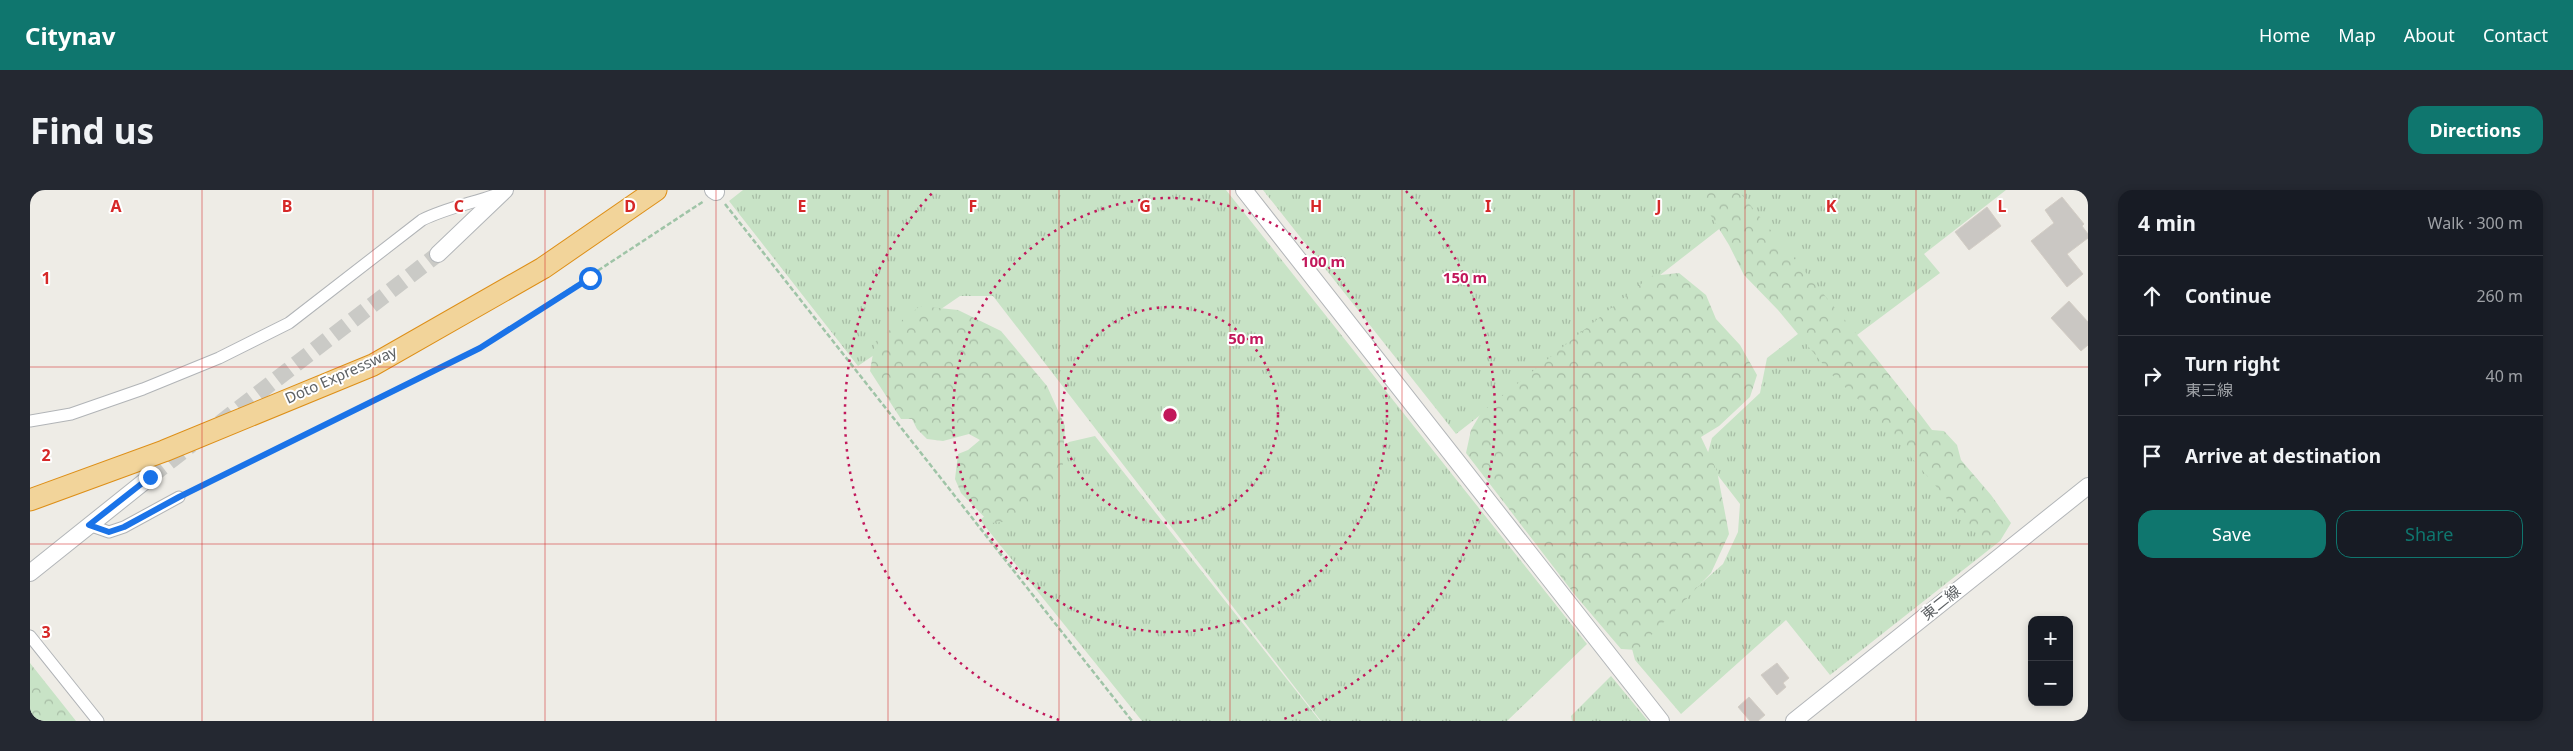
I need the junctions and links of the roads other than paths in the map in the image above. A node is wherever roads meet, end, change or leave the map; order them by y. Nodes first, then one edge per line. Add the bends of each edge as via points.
1 (656, 190) edge
2 (1244, 190) edge
3 (502, 192) edge
4 (438, 254) tunnel mouth
5 (30, 421) edge
6 (150, 477) tunnel mouth
7 (2088, 486) edge
8 (179, 497) road end
9 (30, 500) edge
10 (89, 525) junction
11 (30, 573) edge
12 (30, 636) edge
13 (98, 721) edge
14 (1661, 721) edge
15 (1794, 721) edge

1 - 9 highway, Doto Expressway via 543,268 373,365 164,451
2 - 14 street
3 - 4 street
3 - 5 street via 440,211 422,220 289,323 219,358 71,414
6 - 10 street
7 - 15 street, 東二線
8 - 10 street via 109,532
10 - 11 street
12 - 13 street

